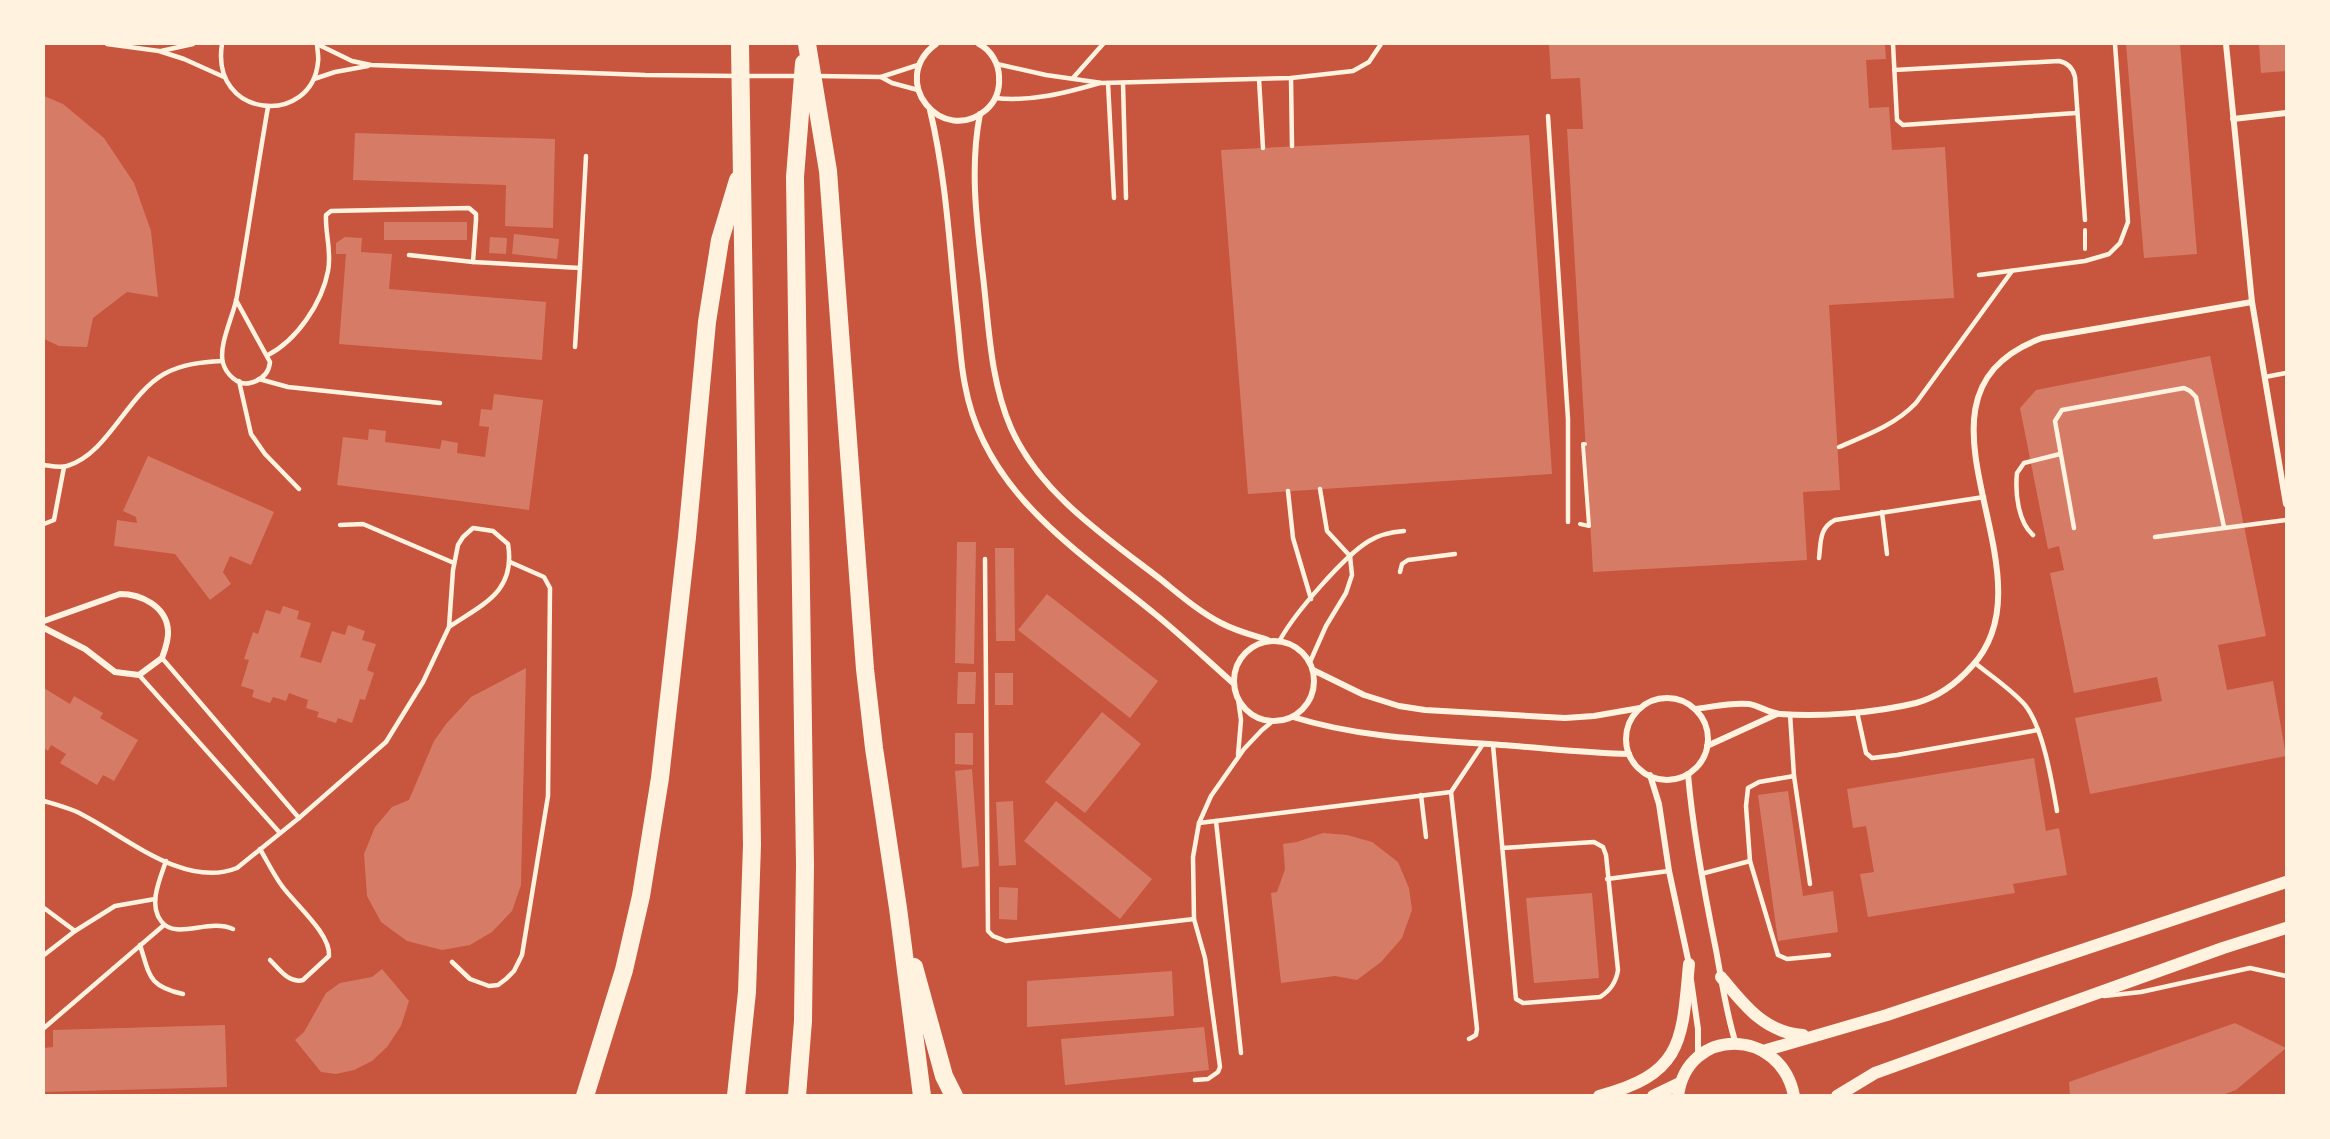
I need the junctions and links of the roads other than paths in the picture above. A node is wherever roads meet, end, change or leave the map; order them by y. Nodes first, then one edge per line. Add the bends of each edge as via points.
1 (107, 44) edge
2 (193, 44) edge
3 (222, 44) edge
4 (317, 44) edge
5 (740, 44) edge
6 (806, 44) edge
7 (935, 44) edge
8 (981, 44) edge
9 (1103, 44) edge
10 (1381, 44) edge
11 (1893, 44) edge
12 (2115, 44) edge
13 (2226, 44) edge
14 (159, 51) junction
15 (997, 64) junction
16 (370, 65) junction
17 (918, 65) junction
18 (1894, 70) junction
19 (224, 77) junction
20 (880, 77) junction
21 (1073, 78) junction
22 (1291, 78) junction
23 (314, 79) junction
24 (1259, 80) junction
25 (1123, 82) junction
26 (1105, 83) junction
27 (918, 90) junction
28 (995, 98) junction
29 (268, 107) junction
30 (930, 110) junction
31 (2076, 113) junction
32 (2286, 113) edge
33 (980, 114) junction
34 (1548, 116) dead end
35 (2233, 119) junction
36 (1292, 146) dead end
37 (1263, 148) dead end
38 (586, 156) dead end
39 (744, 161) junction
40 (1114, 198) dead end
41 (1126, 198) dead end
42 (2085, 220) road end
43 (410, 255) dead end
44 (473, 262) junction
45 (579, 268) junction
46 (2012, 271) junction
47 (1979, 275) dead end
48 (236, 300) junction
49 (2252, 302) junction
50 (575, 347) dead end
51 (268, 356) junction
52 (222, 361) junction
53 (2286, 373) edge
54 (2265, 377) junction
55 (259, 379) junction
56 (239, 381) junction
57 (440, 403) dead end
58 (1839, 447) dead end
59 (2060, 454) junction
60 (44, 465) edge
61 (64, 466) junction
62 (299, 489) dead end
63 (1320, 489) dead end
64 (1288, 491) dead end
65 (1984, 497) junction
66 (2286, 504) edge
67 (1882, 512) junction
68 (2286, 520) edge
69 (1568, 522) road end
70 (44, 524) edge
71 (340, 525) dead end
72 (2224, 527) junction
73 (2074, 528) dead end
74 (1404, 531) dead end
75 (2033, 535) dead end
76 (2155, 537) dead end
77 (1455, 554) dead end
78 (1887, 554) dead end
79 (1350, 556) junction
80 (1819, 558) dead end
81 (985, 559) dead end
82 (510, 562) junction
83 (454, 563) junction
84 (1400, 572) dead end
85 (1311, 599) junction
86 (44, 621) edge
87 (449, 627) junction
88 (44, 628) edge
89 (1268, 640) junction
90 (1280, 640) junction
91 (162, 658) junction
92 (1310, 662) junction
93 (1975, 663) junction
94 (1313, 670) junction
95 (139, 675) junction
96 (1233, 682) junction
97 (1238, 699) junction
98 (1640, 708) junction
99 (1695, 709) junction
100 (1857, 712) junction
101 (1777, 714) junction
102 (1790, 714) junction
103 (1293, 717) junction
104 (1273, 721) junction
105 (2038, 730) junction
106 (1483, 744) junction
107 (1493, 744) junction
108 (1707, 746) junction
109 (1629, 754) junction
110 (1238, 757) junction
111 (1688, 774) junction
112 (1650, 776) junction
113 (1794, 776) junction
114 (1451, 792) junction
115 (1421, 795) junction
116 (44, 801) edge
117 (2057, 811) dead end
118 (299, 818) junction
119 (1216, 821) junction
120 (1199, 823) junction
121 (280, 833) junction
122 (1426, 837) dead end
123 (1503, 848) junction
124 (260, 849) junction
125 (166, 861) junction
126 (1750, 861) junction
127 (1669, 871) junction
128 (1701, 874) junction
129 (1607, 879) junction
130 (2286, 882) edge
131 (1810, 884) dead end
132 (155, 899) junction
133 (44, 908) edge
134 (898, 908) junction
135 (1194, 919) junction
136 (164, 925) junction
137 (232, 928) dead end
138 (2286, 928) edge
139 (75, 931) junction
140 (140, 945) junction
141 (44, 955) edge
142 (1829, 955) dead end
143 (270, 960) dead end
144 (452, 962) dead end
145 (1689, 964) junction
146 (2286, 976) edge
147 (1721, 977) junction
148 (183, 994) dead end
149 (2081, 998) junction
150 (44, 1028) edge
151 (1815, 1035) junction
152 (1470, 1040) dead end
153 (1736, 1044) junction
154 (1763, 1051) junction
155 (1241, 1053) dead end
156 (1698, 1057) junction
157 (1195, 1080) dead end
158 (1679, 1089) edge
159 (585, 1095) edge
160 (735, 1095) edge
161 (797, 1095) edge
162 (922, 1095) edge
163 (954, 1095) edge
164 (1599, 1095) edge
165 (1653, 1095) edge
166 (1794, 1095) edge
167 (1837, 1095) edge

1 - 14 lane
2 - 14 lane
3 - 19 lane via 220,61
4 - 16 lane
4 - 23 lane
5 - 39 highway
6 - 134 highway via 828,171 865,669
6 - 161 highway via 795,177 805,865 803,1021
7 - 17 street
8 - 15 street
9 - 21 lane
10 - 22 lane via 1369,63 1353,71
11 - 18 lane
12 - 46 lane via 2127,183 2128,222 2124,235 2109,254
13 - 35 street
14 - 19 lane
15 - 21 lane
15 - 28 street via 1000,81
16 - 20 lane via 645,75
16 - 23 lane
17 - 20 lane
17 - 27 street
18 - 31 lane via 2059,60 2073,71
18 - 31 lane via 1897,120 1903,125
19 - 29 lane via 234,93 250,103
20 - 27 lane
21 - 26 lane
22 - 24 lane
22 - 36 lane
23 - 29 lane via 295,100
24 - 25 lane
24 - 37 lane
25 - 26 lane
25 - 41 lane
26 - 28 lane via 1018,101
26 - 40 lane
27 - 30 street
28 - 33 street
29 - 48 lane
30 - 33 street via 955,121
30 - 96 street via 940,156 965,386 989,454 1014,492 1056,535
31 - 42 lane
32 - 35 street
33 - 89 street via 974,169 992,362 1002,404 1021,448 1048,486 1125,553 1204,614
34 - 69 lane via 1568,419
35 - 49 street
38 - 45 lane
39 - 159 highway via 720,240 706,322 660,778 641,896 624,970
39 - 160 highway via 752,845 747,992
43 - 44 lane
44 - 45 lane
44 - 51 lane via 476,214 469,208 331,211 326,215 328,271 321,294 285,345
45 - 50 lane
46 - 47 lane
46 - 58 lane via 1916,403 1894,423
48 - 51 lane
48 - 52 lane
49 - 54 street
49 - 65 street via 2062,333 2011,353 1990,375 1977,398 1973,417 1973,444
51 - 55 lane via 269,370
52 - 56 lane
52 - 61 lane via 194,363 160,377 139,394 102,441
53 - 54 lane
54 - 66 street
55 - 56 lane via 246,384
55 - 57 lane via 288,387
56 - 62 lane via 251,434
59 - 72 lane via 2055,421 2062,410 2184,388 2196,397
59 - 73 lane
59 - 75 lane via 2024,463 2017,473 2021,515
60 - 61 lane
61 - 70 lane via 54,520
63 - 79 lane via 1327,531
64 - 85 lane via 1293,537
65 - 67 lane
65 - 93 street via 1999,598 1995,627
67 - 78 lane
67 - 80 lane via 1830,522 1821,534
68 - 72 lane
71 - 83 lane via 363,524
72 - 76 lane
74 - 79 lane via 1375,538
77 - 84 lane via 1408,560
79 - 85 lane
79 - 92 lane via 1350,584
81 - 135 lane via 988,931 1006,941
82 - 83 lane via 503,537 473,528 458,545
82 - 87 lane via 495,597
82 - 144 lane via 544,577 550,588 548,796 531,913 522,955 514,971 498,985 489,986 470,979
83 - 87 lane
85 - 90 lane
86 - 91 street via 120,594 140,596 166,620 168,631
87 - 118 lane via 423,682 386,742
88 - 95 street via 85,649 115,672
89 - 90 street
89 - 96 street via 1242,655
90 - 92 street via 1297,648
91 - 95 street
91 - 118 lane
92 - 94 street
93 - 100 street via 1935,696
93 - 105 lane via 2025,706
94 - 98 street via 1364,695 1425,710 1565,718
94 - 103 street via 1315,684 1311,697
95 - 121 lane
96 - 97 street
97 - 104 street via 1252,715
97 - 110 lane
98 - 99 street via 1668,698
98 - 109 street via 1626,734
99 - 101 street via 1749,704
99 - 108 street via 1704,722
100 - 102 street
100 - 105 lane via 1866,753 1872,758
101 - 102 street
101 - 108 street
102 - 113 lane
103 - 104 street
103 - 106 street via 1406,739
104 - 110 lane
105 - 117 lane
106 - 107 street
106 - 114 lane
107 - 109 street
107 - 123 lane
108 - 111 street via 1701,762
109 - 112 street via 1637,767
110 - 120 lane via 1211,796
111 - 112 street via 1673,779
111 - 128 street
112 - 127 street via 1659,804
113 - 126 lane via 1759,782 1749,788 1746,806
113 - 131 lane
114 - 115 lane
114 - 152 lane via 1477,1029
115 - 119 lane
115 - 122 lane
116 - 125 lane via 74,810
118 - 121 lane
119 - 120 lane
119 - 155 lane
120 - 135 lane via 1193,857
121 - 124 lane
123 - 129 lane via 1594,842 1605,851
123 - 129 lane via 1514,994 1523,1003 1600,997 1615,983 1618,970
124 - 125 lane via 237,868 219,874
124 - 143 lane via 282,886 322,935 330,953 298,982 288,978
125 - 132 lane
126 - 128 lane
126 - 142 lane via 1778,955 1787,959
127 - 129 lane
127 - 145 street
128 - 147 street
130 - 151 main road via 1887,1015
132 - 136 lane via 158,917
132 - 139 lane via 115,906
133 - 139 lane
134 - 162 highway
134 - 163 highway via 944,1076
135 - 157 lane via 1204,958 1220,1067 1208,1079
136 - 137 lane via 176,930 219,924
136 - 140 lane
138 - 149 main road
139 - 141 lane
140 - 148 lane via 151,978 165,990
140 - 150 lane
145 - 156 street
145 - 164 main road via 1681,1025 1669,1057 1662,1067 1629,1088
146 - 149 lane via 2250,968 2141,992
147 - 151 main road via 1743,1004 1768,1024 1787,1033
147 - 153 street
149 - 167 main road via 1875,1073
151 - 154 main road
153 - 154 main road
153 - 156 main road via 1716,1047
154 - 166 main road via 1785,1071
156 - 158 main road via 1687,1069
158 - 165 main road

